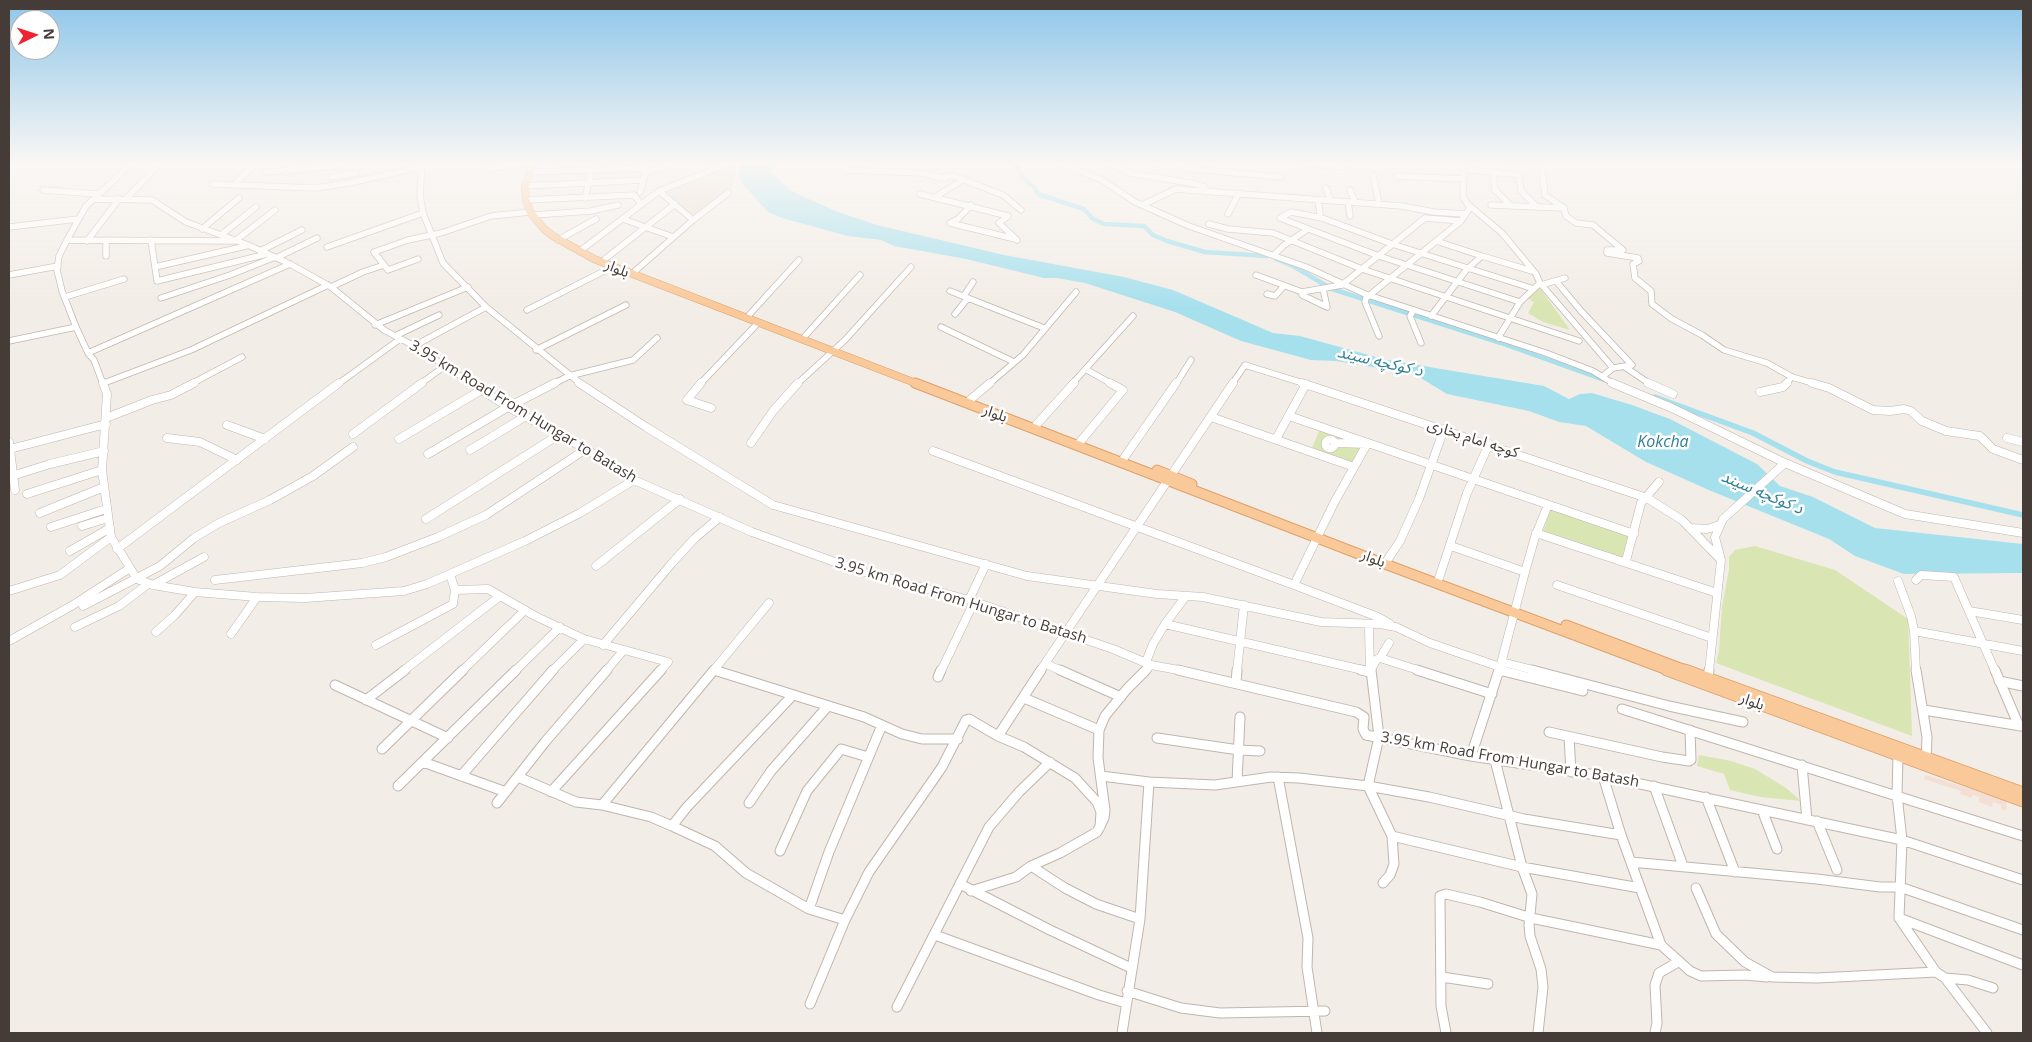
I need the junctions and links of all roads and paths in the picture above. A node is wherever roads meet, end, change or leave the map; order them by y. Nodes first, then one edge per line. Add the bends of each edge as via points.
1 (83, 211) edge
2 (112, 211) edge
3 (168, 211) edge
4 (224, 211) edge
5 (251, 211) edge
6 (274, 211) edge
7 (531, 211) edge
8 (592, 211) edge
9 (633, 211) edge
10 (667, 211) edge
11 (682, 211) edge
12 (706, 211) edge
13 (965, 211) edge
14 (989, 211) edge
15 (1155, 211) edge
16 (1230, 211) edge
17 (1320, 211) edge
18 (1349, 211) edge
19 (1436, 211) edge
20 (1467, 211) edge
21 (1475, 211) edge
22 (1565, 211) edge
23 (424, 213) joint
24 (532, 214) junction
25 (1228, 214) dead end
26 (1320, 214) dead end
27 (1465, 214) junction
28 (1350, 216) dead end
29 (78, 219) junction
30 (596, 219) dead end
31 (623, 219) junction
32 (693, 220) junction
33 (1461, 221) junction
34 (1209, 224) dead end
35 (9, 227) edge
36 (646, 227) junction
37 (202, 229) junction
38 (1308, 229) junction
39 (302, 230) dead end
40 (221, 235) junction
41 (431, 235) junction
42 (673, 237) junction
43 (317, 238) dead end
44 (67, 240) junction
45 (106, 240) junction
46 (151, 240) junction
47 (558, 240) junction
48 (1291, 240) junction
49 (87, 241) junction
50 (235, 241) junction
51 (1436, 241) junction
52 (1392, 244) junction
53 (248, 245) junction
54 (327, 247) dead end
55 (580, 251) junction
56 (1421, 253) junction
57 (269, 255) junction
58 (589, 255) junction
59 (1274, 255) junction
60 (106, 256) dead end
61 (1379, 256) junction
62 (1482, 256) junction
63 (605, 259) junction
64 (418, 260) dead end
65 (799, 260) dead end
66 (290, 264) junction
67 (384, 265) junction
68 (1406, 265) junction
69 (58, 266) junction
70 (155, 267) junction
71 (612, 267) junction
72 (911, 267) dead end
73 (1362, 269) junction
74 (1467, 269) junction
75 (1534, 272) junction
76 (640, 274) junction
77 (860, 275) dead end
78 (1256, 275) dead end
79 (9, 276) edge
80 (1389, 278) junction
81 (1564, 278) dead end
82 (124, 279) dead end
83 (1556, 281) junction
84 (973, 282) dead end
85 (1457, 283) junction
86 (1541, 284) junction
87 (1342, 285) junction
88 (330, 286) junction
89 (1284, 286) junction
90 (468, 287) junction
91 (1327, 288) junction
92 (1534, 289) junction
93 (950, 291) dead end
94 (1076, 292) dead end
95 (1302, 292) junction
96 (1267, 294) dead end
97 (1446, 296) junction
98 (65, 297) junction
99 (966, 297) junction
100 (161, 298) dead end
101 (1366, 298) junction
102 (1520, 302) junction
103 (626, 305) dead end
104 (486, 307) junction
105 (527, 310) dead end
106 (1412, 313) junction
107 (439, 314) dead end
108 (955, 314) dead end
109 (749, 315) junction
110 (1133, 316) dead end
111 (1431, 316) junction
112 (1512, 318) junction
113 (758, 323) junction
114 (375, 325) junction
115 (76, 327) junction
116 (942, 327) dead end
117 (1044, 328) junction
118 (805, 336) junction
119 (1379, 336) dead end
120 (398, 338) junction
121 (657, 338) dead end
122 (1498, 338) junction
123 (9, 341) edge
124 (1579, 341) dead end
125 (1421, 343) dead end
126 (414, 346) junction
127 (536, 350) junction
128 (834, 350) junction
129 (88, 352) junction
130 (242, 358) dead end
131 (1191, 360) dead end
132 (1014, 362) junction
133 (445, 366) junction
134 (1624, 367) junction
135 (1613, 368) junction
136 (1087, 370) junction
137 (569, 376) junction
138 (1603, 376) junction
139 (1792, 377) junction
140 (104, 383) junction
141 (1306, 384) junction
142 (927, 385) junction
143 (483, 389) junction
144 (1760, 392) dead end
145 (1672, 394) dead end
146 (971, 399) junction
147 (508, 407) junction
148 (711, 408) dead end
149 (526, 416) junction
150 (1289, 416) junction
151 (1211, 417) junction
152 (106, 421) junction
153 (1037, 424) junction
154 (227, 425) dead end
155 (1444, 429) junction
156 (353, 434) dead end
157 (560, 434) junction
158 (167, 438) dead end
159 (265, 438) junction
160 (2007, 438) dead end
161 (399, 439) dead end
162 (1276, 440) junction
163 (1080, 442) junction
164 (2023, 442) edge
165 (750, 443) dead end
166 (1335, 443) dead end
167 (1367, 444) junction
168 (1489, 444) junction
169 (9, 446) edge
170 (354, 447) dead end
171 (586, 449) junction
172 (470, 450) dead end
173 (104, 451) junction
174 (933, 451) dead end
175 (428, 454) dead end
176 (1124, 458) junction
177 (237, 460) junction
178 (2023, 460) edge
179 (1785, 463) junction
180 (1431, 464) junction
181 (1354, 467) junction
182 (102, 470) junction
183 (12, 476) junction
184 (1474, 478) junction
185 (1170, 479) junction
186 (634, 480) junction
187 (1659, 482) dead end
188 (104, 487) junction
189 (15, 490) dead end
190 (27, 494) dead end
191 (1647, 498) junction
192 (680, 499) junction
193 (1548, 504) junction
194 (106, 509) junction
195 (40, 513) dead end
196 (720, 517) junction
197 (108, 518) junction
198 (426, 519) dead end
199 (1720, 525) junction
200 (82, 526) dead end
201 (1138, 526) junction
202 (51, 527) dead end
203 (1690, 528) junction
204 (111, 532) junction
205 (1536, 533) junction
206 (2023, 533) edge
207 (1634, 534) junction
208 (1318, 535) junction
209 (1451, 546) junction
210 (118, 549) junction
211 (70, 551) dead end
212 (204, 557) dead end
213 (1388, 559) junction
214 (1721, 560) junction
215 (1626, 561) junction
216 (986, 564) junction
217 (596, 566) dead end
218 (130, 568) junction
219 (1525, 572) junction
220 (450, 574) junction
221 (1439, 578) junction
222 (137, 579) junction
223 (215, 580) dead end
224 (1916, 580) dead end
225 (1898, 581) dead end
226 (150, 584) junction
227 (1294, 584) junction
228 (1557, 585) dead end
229 (1096, 586) junction
230 (455, 590) junction
231 (1463, 590) junction
232 (9, 591) edge
233 (195, 592) junction
234 (1717, 593) junction
235 (500, 596) junction
236 (1186, 596) junction
237 (257, 597) junction
238 (972, 601) junction
239 (769, 604) dead end
240 (1244, 605) junction
241 (83, 606) dead end
242 (525, 610) junction
243 (1517, 610) junction
244 (1969, 611) junction
245 (2023, 620) edge
246 (1165, 624) junction
247 (75, 627) dead end
248 (560, 627) junction
249 (1396, 627) junction
250 (1369, 630) dead end
251 (1914, 631) junction
252 (156, 632) dead end
253 (1066, 633) junction
254 (231, 634) dead end
255 (1712, 638) junction
256 (584, 639) junction
257 (9, 641) edge
258 (1241, 642) junction
259 (1389, 643) dead end
260 (1983, 644) junction
261 (376, 645) dead end
262 (603, 645) junction
263 (2023, 651) edge
264 (624, 652) junction
265 (1380, 658) junction
266 (1046, 664) junction
267 (1148, 664) junction
268 (1501, 666) junction
269 (714, 670) junction
270 (1370, 672) junction
271 (938, 677) dead end
272 (2000, 681) junction
273 (1708, 682) junction
274 (1236, 683) junction
275 (334, 685) dead end
276 (2023, 686) edge
277 (1583, 691) dead end
278 (1492, 694) junction
279 (793, 695) junction
280 (1121, 696) junction
281 (1024, 698) junction
282 (366, 700) junction
283 (828, 706) junction
284 (1622, 709) dead end
285 (1924, 710) junction
286 (1240, 717) dead end
287 (410, 722) junction
288 (1743, 722) dead end
289 (882, 725) junction
290 (2021, 726) edge
291 (1099, 730) junction
292 (1690, 730) junction
293 (1550, 732) dead end
294 (998, 736) junction
295 (1569, 736) junction
296 (1379, 737) junction
297 (448, 738) junction
298 (1157, 738) dead end
299 (958, 739) junction
300 (382, 749) dead end
301 (1238, 750) junction
302 (1260, 751) dead end
303 (1472, 756) junction
304 (1898, 756) junction
305 (868, 757) junction
306 (1495, 760) junction
307 (423, 762) junction
308 (1050, 762) junction
309 (1926, 763) junction
310 (1802, 765) junction
311 (1571, 772) junction
312 (462, 776) junction
313 (1101, 776) junction
314 (1603, 776) junction
315 (518, 777) junction
316 (1278, 777) junction
317 (1149, 782) junction
318 (1237, 782) junction
319 (398, 786) dead end
320 (1368, 786) junction
321 (1654, 786) junction
322 (506, 792) junction
323 (551, 792) junction
324 (2023, 793) edge
325 (1897, 795) junction
326 (1706, 797) junction
327 (2023, 801) edge
328 (497, 803) dead end
329 (749, 803) dead end
330 (602, 805) junction
331 (1762, 810) junction
332 (1509, 816) junction
333 (1812, 820) junction
334 (672, 826) junction
335 (1100, 827) junction
336 (1621, 835) junction
337 (1392, 836) junction
338 (2023, 836) edge
339 (1902, 840) junction
340 (1777, 848) dead end
341 (780, 851) dead end
342 (1631, 862) junction
343 (1031, 866) junction
344 (1683, 866) junction
345 (1522, 867) junction
346 (1836, 870) dead end
347 (1735, 872) junction
348 (2023, 880) edge
349 (1383, 883) dead end
350 (960, 884) junction
351 (1900, 887) junction
352 (1640, 888) junction
353 (1696, 888) dead end
354 (971, 891) junction
355 (809, 909) junction
356 (1530, 917) junction
357 (1899, 918) junction
358 (1140, 919) junction
359 (845, 920) junction
360 (2023, 930) edge
361 (935, 935) junction
362 (1661, 945) junction
363 (1678, 962) junction
364 (2023, 965) edge
365 (1131, 968) junction
366 (1940, 975) junction
367 (1442, 976) junction
368 (1772, 977) junction
369 (1488, 984) dead end
370 (1993, 988) dead end
371 (1127, 991) junction
372 (1126, 1003) junction
373 (810, 1004) dead end
374 (897, 1007) dead end
375 (1313, 1011) junction
376 (1325, 1011) dead end
377 (1122, 1033) edge
378 (1317, 1033) edge
379 (1446, 1033) edge
380 (1538, 1033) edge
381 (1656, 1033) edge
382 (1987, 1033) edge

1 - 29 street
2 - 49 street
3 - 37 street, 3.95 km Road From Hungar to Batash
4 - 37 street
5 - 40 street
6 - 50 street
7 - 24 main road
8 - 24 street
9 - 31 street
10 - 36 street
11 - 32 street
12 - 32 street
13 - 14 street via 950,223 1017,240 999,223 1008,216
15 - 59 street
16 - 25 street
17 - 26 street
18 - 28 street
19 - 27 street
20 - 27 street
21 - 75 street via 1502,233
22 - 139 street via 1566,216 1576,223 1593,225 1623,250 1607,252 1638,258 1639,261 1633,264 1635,278 1650,291 1652,304 1672,319 1724,350 1767,363
23 - 41 street
23 - 54 street
24 - 41 street via 491,216
24 - 47 main road
27 - 33 street
29 - 35 street
29 - 44 street
30 - 47 street
31 - 36 street
31 - 55 street
32 - 42 street
33 - 51 street
33 - 52 street via 1425,218
34 - 48 street via 1273,233
36 - 42 street
36 - 63 street
37 - 40 street, 3.95 km Road From Hungar to Batash
38 - 48 street
38 - 52 street via 1280,218 1291,212 1322,218
38 - 61 street
39 - 57 street
40 - 50 street, 3.95 km Road From Hungar to Batash
41 - 67 street via 374,252
41 - 90 street via 443,263
42 - 76 street
43 - 57 street
44 - 49 street
44 - 69 street
45 - 46 street
45 - 49 street
45 - 60 street
46 - 50 street
46 - 70 street
47 - 55 main road
48 - 59 street
48 - 73 street
50 - 53 street, 3.95 km Road From Hungar to Batash
51 - 56 street
51 - 62 street
52 - 56 street
52 - 61 street
53 - 57 street, 3.95 km Road From Hungar to Batash
53 - 70 street
55 - 58 main road
56 - 68 street
56 - 74 street
57 - 66 street, 3.95 km Road From Hungar to Batash
57 - 70 street via 157,281
57 - 100 street via 230,275
58 - 63 main road, بلوار
58 - 71 main road, بلوار
59 - 87 street
61 - 68 street
61 - 73 street
62 - 74 street
62 - 75 street
63 - 76 main road, بلوار
64 - 67 street via 388,270
65 - 109 street
66 - 88 street, 3.95 km Road From Hungar to Batash
66 - 129 street
67 - 88 street
68 - 80 street
68 - 85 street
69 - 79 street
69 - 98 street
71 - 76 main road, بلوار
71 - 105 street
72 - 128 street
73 - 80 street
73 - 87 street
74 - 85 street
74 - 92 street
75 - 86 street
76 - 109 main road, بلوار
76 - 113 main road, بلوار
77 - 118 street
78 - 89 street
80 - 97 street
80 - 101 street
81 - 83 street
82 - 98 street
83 - 86 street
83 - 134 street via 1632,365
84 - 99 street
85 - 97 street
85 - 102 street
86 - 92 street
86 - 135 street
87 - 91 street
87 - 101 street
88 - 114 street, 3.95 km Road From Hungar to Batash
88 - 140 street via 191,350
89 - 95 street
89 - 96 street via 1275,296
90 - 104 street
90 - 114 street
91 - 95 street
91 - 95 street via 1326,307 1302,295
92 - 102 street
93 - 99 street
94 - 117 street
97 - 111 street
97 - 112 street
98 - 115 street
99 - 108 street
99 - 117 street
101 - 106 street
101 - 119 street
102 - 112 street
103 - 127 street
104 - 126 street
104 - 127 street
106 - 111 street
106 - 125 street
107 - 120 street
109 - 118 main road, بلوار
110 - 136 street
111 - 122 street
112 - 122 street
112 - 124 street
113 - 128 main road, بلوار
113 - 148 street via 687,398
114 - 120 street, 3.95 km Road From Hungar to Batash
115 - 123 street
115 - 129 street
116 - 132 street
117 - 132 street
118 - 128 main road, بلوار
120 - 126 street, 3.95 km Road From Hungar to Batash
120 - 159 street
121 - 137 street via 633,360
122 - 138 street
126 - 133 street, 3.95 km Road From Hungar to Batash
127 - 137 street
128 - 142 main road, بلوار
128 - 165 street via 799,382
129 - 140 street
130 - 152 street via 171,395
131 - 176 street
132 - 146 street
133 - 143 street, 3.95 km Road From Hungar to Batash
133 - 156 street
134 - 135 street
134 - 145 street
135 - 138 street
136 - 153 street
136 - 163 street via 1124,390
137 - 147 street
137 - 216 street via 772,505
138 - 179 street via 1618,387 1672,408
139 - 144 street via 1783,387
139 - 178 street via 1829,388 1873,410 1911,411 1922,421 1957,434 1980,436 1993,449
140 - 152 street
141 - 150 street
141 - 151 street, کوچه امام بخاری via 1245,365
141 - 155 street, کوچه امام بخاری
142 - 146 main road, بلوار
142 - 185 main road, بلوار
143 - 147 street, 3.95 km Road From Hungar to Batash
143 - 161 street
146 - 153 main road, بلوار
147 - 149 street, 3.95 km Road From Hungar to Batash
147 - 175 street
149 - 157 street, 3.95 km Road From Hungar to Batash
149 - 172 street
150 - 162 street
150 - 167 street
151 - 162 street
151 - 185 street
152 - 169 street
152 - 173 street
153 - 163 main road, بلوار
154 - 159 street
155 - 168 street, کوچه امام بخاری
155 - 180 street
157 - 171 street, 3.95 km Road From Hungar to Batash
157 - 198 street
158 - 177 street via 200,442
159 - 177 street
160 - 164 street
162 - 181 street
163 - 176 main road, بلوار
166 - 167 street
167 - 180 street
167 - 181 street
168 - 184 street
168 - 191 street, کوچه امام بخاری
169 - 183 street
170 - 222 street via 313,476 194,538 160,566
171 - 186 street, 3.95 km Road From Hungar to Batash
171 - 223 street via 486,515 386,557 362,563
173 - 182 street
173 - 183 street
174 - 201 street
176 - 185 main road, بلوار
177 - 210 street
179 - 199 street via 1735,507
179 - 206 street via 1905,514
180 - 184 street
180 - 213 street via 1400,542
181 - 208 street
182 - 188 street
182 - 190 street
183 - 189 street
184 - 193 street
184 - 209 street
185 - 201 street
185 - 208 main road, بلوار
186 - 192 street, 3.95 km Road From Hungar to Batash
186 - 220 street via 580,513
187 - 191 street
188 - 194 street
188 - 195 street
191 - 203 street, کوچه امام بخاری
191 - 207 street via 1641,504
192 - 196 street, 3.95 km Road From Hungar to Batash
192 - 217 street
193 - 205 street
193 - 207 street
194 - 197 street
194 - 202 street
196 - 238 street, 3.95 km Road From Hungar to Batash via 854,570
196 - 262 street via 672,563
197 - 200 street
197 - 204 street
199 - 203 street via 1707,529
199 - 214 street via 1715,537
201 - 227 street
201 - 229 street
203 - 214 street, کوچه امام بخاری
204 - 210 street
204 - 211 street
204 - 232 street via 60,575
205 - 215 street
205 - 219 street
207 - 215 street
208 - 213 main road, بلوار
208 - 227 street
208 - 231 main road, بلوار
209 - 219 street
209 - 221 street
210 - 218 street
212 - 226 street
213 - 221 main road, بلوار
214 - 234 street
215 - 234 street
216 - 229 street via 1027,576
216 - 238 street
218 - 222 street
218 - 257 street
219 - 243 street
220 - 230 street
220 - 237 street via 404,591 305,598
221 - 231 main road, بلوار
222 - 226 street
222 - 241 street
224 - 244 street via 1921,575 1954,577
225 - 251 street
226 - 233 street
226 - 247 street via 119,606
227 - 249 street
228 - 255 street
229 - 236 street
229 - 253 street
230 - 235 street via 482,588
230 - 261 street via 453,604
231 - 243 main road, بلوار
233 - 237 street
233 - 252 street
234 - 255 street
235 - 242 street
235 - 282 street
236 - 240 street
236 - 246 street
237 - 254 street
238 - 253 street, 3.95 km Road From Hungar to Batash
238 - 271 street
239 - 269 street
240 - 249 street via 1321,622
240 - 258 street
242 - 248 street
242 - 287 street
243 - 268 street
243 - 273 main road, بلوار
244 - 245 street
244 - 260 street
246 - 258 street
246 - 267 street
248 - 256 street
248 - 297 street
249 - 268 street via 1430,643
250 - 270 street
251 - 260 street
251 - 285 street via 1917,681
253 - 266 street
253 - 267 street, 3.95 km Road From Hungar to Batash
255 - 273 street
256 - 262 street
256 - 312 street via 556,666
258 - 270 street
258 - 274 street
259 - 265 street
260 - 263 street
260 - 272 street
262 - 264 street
264 - 315 street
264 - 323 street via 668,663
265 - 270 street
265 - 278 street
266 - 280 street
266 - 281 street
267 - 274 street, 3.95 km Road From Hungar to Batash
267 - 280 street
268 - 277 street
268 - 278 street
268 - 288 street
269 - 279 street
269 - 330 street
270 - 296 street
272 - 276 street
272 - 290 street
273 - 304 main road, بلوار
273 - 309 main road, بلوار
274 - 296 street, 3.95 km Road From Hungar to Batash via 1356,712 1364,717 1366,734
275 - 282 street
278 - 303 street
279 - 283 street
279 - 334 street
280 - 291 street
281 - 291 street
281 - 294 street
282 - 287 street
283 - 289 street
283 - 329 street via 771,771
284 - 292 street
285 - 290 street
285 - 309 street
286 - 301 street
287 - 297 street
287 - 300 street
289 - 299 street via 922,739
289 - 305 street
291 - 313 street
292 - 295 street via 1691,760 1688,761
292 - 310 street
293 - 295 street
294 - 299 street via 969,719 964,722
294 - 308 street
295 - 311 street
296 - 303 street, 3.95 km Road From Hungar to Batash
296 - 320 street
297 - 307 street
298 - 301 street
299 - 359 street via 869,872
301 - 302 street
301 - 318 street
303 - 306 street, 3.95 km Road From Hungar to Batash
304 - 309 main road, بلوار
304 - 325 street
305 - 341 street via 841,749 807,791
305 - 355 street
306 - 311 street, 3.95 km Road From Hungar to Batash
306 - 332 street
307 - 312 street
307 - 319 street
308 - 335 street via 1075,778 1097,802 1101,812
308 - 350 street via 989,826
309 - 324 main road, بلوار
309 - 327 main road, بلوار
310 - 325 street
310 - 333 street
311 - 314 street, 3.95 km Road From Hungar to Batash
312 - 322 street
313 - 317 street
313 - 335 street via 1105,805
314 - 321 street, 3.95 km Road From Hungar to Batash
314 - 336 street
315 - 322 street
315 - 323 street
316 - 318 street
316 - 320 street
316 - 375 street via 1308,938 1307,967
317 - 318 street via 1215,785
317 - 358 street
320 - 332 street
320 - 337 street
321 - 326 street, 3.95 km Road From Hungar to Batash
321 - 344 street
322 - 328 street
323 - 330 street via 576,802
325 - 338 street
325 - 339 street
326 - 331 street, 3.95 km Road From Hungar to Batash
326 - 347 street
330 - 334 street via 651,817
331 - 333 street, 3.95 km Road From Hungar to Batash
331 - 340 street
332 - 336 street
332 - 345 street
333 - 339 street, 3.95 km Road From Hungar to Batash
333 - 346 street
334 - 355 street via 715,846 746,873
335 - 343 street via 1085,840
336 - 342 street
337 - 345 street
337 - 349 street via 1394,864
339 - 348 street, 3.95 km Road From Hungar to Batash
339 - 351 street
342 - 344 street
342 - 352 street
343 - 354 street via 1016,877
343 - 358 street via 1096,904
344 - 347 street
345 - 352 street
345 - 356 street via 1532,894
347 - 351 street
350 - 354 street
350 - 361 street
351 - 357 street
351 - 360 street
352 - 362 street
353 - 368 street via 1716,934 1745,962
354 - 365 street
355 - 359 street
356 - 362 street
356 - 367 street via 1446,894 1440,896
356 - 380 street via 1528,926 1543,987
357 - 364 street
357 - 366 street
358 - 365 street
359 - 373 street
361 - 372 street
361 - 374 street
362 - 363 street
363 - 368 street via 1701,976
363 - 381 street via 1659,973 1654,985
365 - 371 street
366 - 368 street
366 - 370 street
366 - 382 street
367 - 369 street
367 - 379 street via 1441,1006
371 - 372 street
371 - 375 street via 1181,1008 1220,1013
372 - 377 street
375 - 376 street
375 - 378 street

